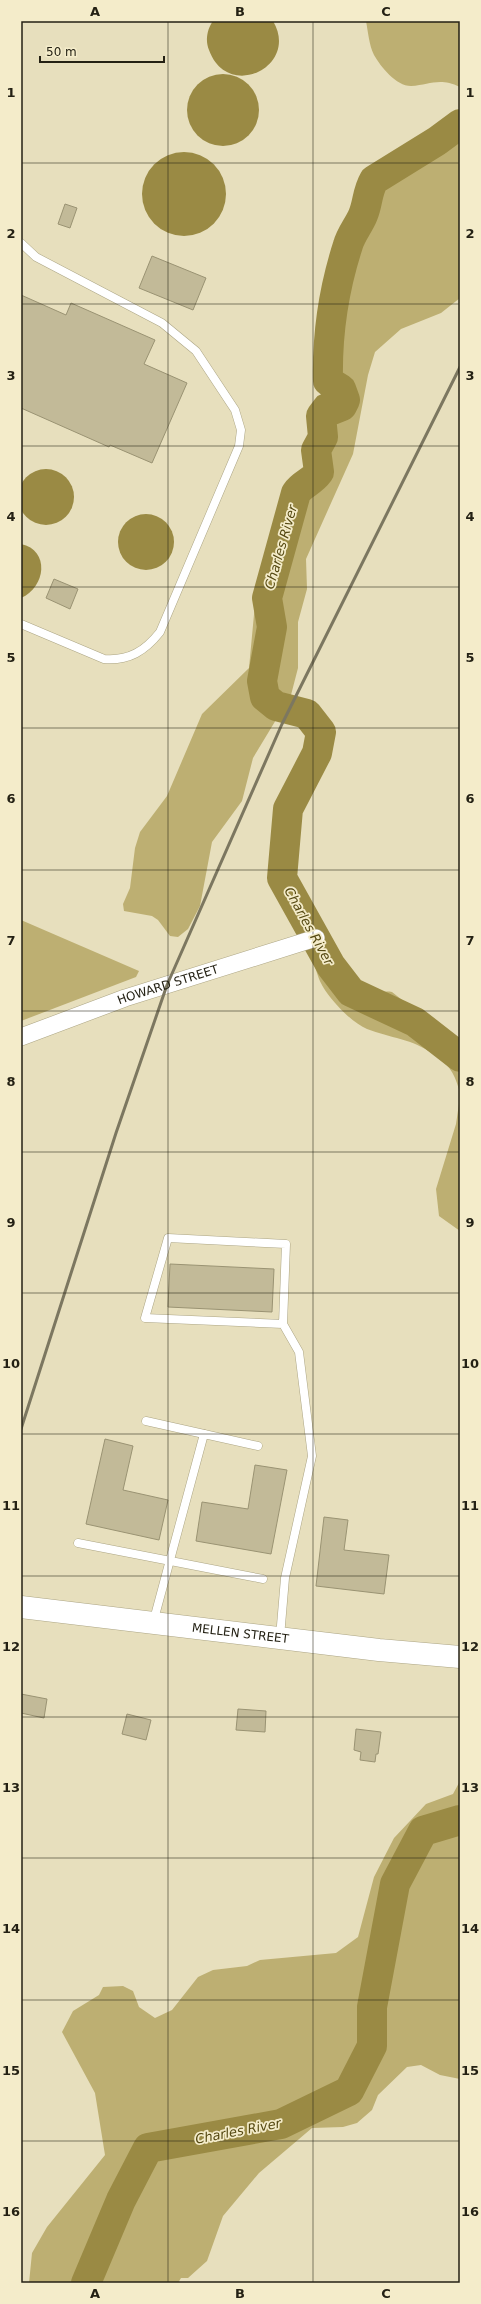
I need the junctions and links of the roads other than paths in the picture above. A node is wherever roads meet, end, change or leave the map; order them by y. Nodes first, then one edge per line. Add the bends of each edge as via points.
1 (21, 243) edge
2 (21, 624) edge
3 (316, 938) dead end
4 (21, 1037) edge
5 (283, 1324) junction
6 (146, 1421) dead end
7 (204, 1434) junction
8 (258, 1446) dead end
9 (78, 1543) dead end
10 (170, 1562) junction
11 (263, 1579) dead end
12 (21, 1607) edge
13 (153, 1623) junction
14 (280, 1638) junction
15 (460, 1657) edge

1 - 2 lane via 36,257 162,323 196,351 235,410 241,430 239,446 160,632 149,646 133,656 117,660 104,659
3 - 4 street, HOWARD STREET via 125,998
5 - 5 lane via 144,1318 168,1238 286,1244
5 - 14 lane via 298,1352 312,1456 285,1578
6 - 7 lane
7 - 8 lane
7 - 10 lane
9 - 10 lane
10 - 11 lane
10 - 13 lane
12 - 13 street, MELLEN STREET
13 - 14 street, MELLEN STREET
14 - 15 street, MELLEN STREET

